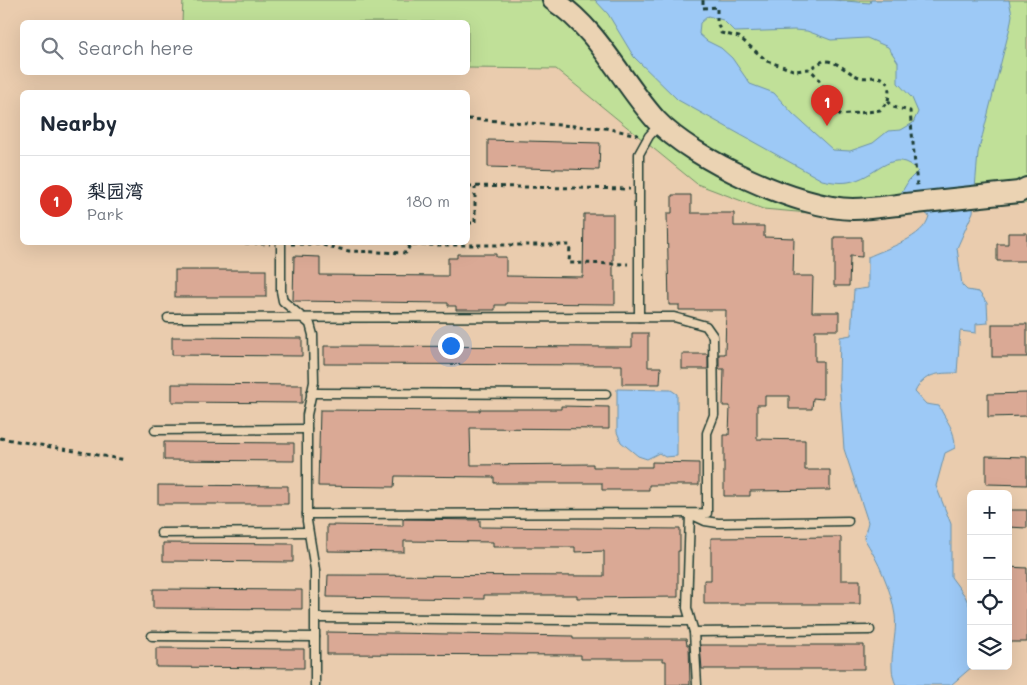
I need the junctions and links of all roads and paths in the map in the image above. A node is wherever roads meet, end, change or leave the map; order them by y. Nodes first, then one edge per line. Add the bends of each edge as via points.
1 (553, 0) edge
2 (703, 0) edge
3 (809, 69) junction
4 (888, 101) junction
5 (470, 120) edge
6 (655, 130) junction
7 (470, 186) edge
8 (475, 187) junction
9 (1027, 188) edge
10 (638, 190) junction
11 (920, 202) junction
12 (470, 223) edge
13 (470, 244) edge
14 (281, 245) edge
15 (322, 245) edge
16 (422, 245) edge
17 (638, 264) junction
18 (304, 317) junction
19 (639, 317) junction
20 (168, 318) dead end
21 (311, 393) junction
22 (606, 394) dead end
23 (307, 429) junction
24 (155, 430) dead end
25 (0, 438) edge
26 (126, 460) dead end
27 (307, 514) junction
28 (690, 514) junction
29 (848, 521) dead end
30 (308, 532) junction
31 (161, 533) dead end
32 (316, 618) junction
33 (689, 621) junction
34 (870, 630) dead end
35 (694, 632) junction
36 (152, 636) dead end
37 (315, 637) junction
38 (314, 685) edge
39 (697, 685) edge

1 - 6 street via 591,32
2 - 3 path via 703,8 717,7 721,33 739,37 767,61 796,71
3 - 4 path via 828,61 861,78 881,78 888,86
3 - 4 path via 819,79 828,101 841,115 880,110
4 - 11 path via 893,107 908,109
5 - 6 path via 605,128 627,134
6 - 10 lane via 638,154
6 - 11 street via 719,165 823,207 854,209
7 - 8 path
8 - 10 path
8 - 12 path via 475,223
9 - 11 street via 1019,192
10 - 17 lane
13 - 17 path via 570,245 569,263
14 - 18 lane via 280,291 283,301
15 - 16 path via 349,251 406,254 410,246
17 - 19 lane
18 - 19 lane
18 - 20 lane
18 - 21 lane via 313,335 314,382
19 - 28 lane via 685,319 706,326 713,336 714,415 707,433 707,513
21 - 22 lane
21 - 23 lane
23 - 24 lane
23 - 27 lane
25 - 26 path
27 - 28 lane
27 - 30 lane
28 - 29 lane via 718,523
28 - 33 lane
30 - 31 lane
30 - 32 lane via 315,570
32 - 33 lane
32 - 37 lane
33 - 35 lane
34 - 35 lane
35 - 39 lane
36 - 37 lane
37 - 38 lane

